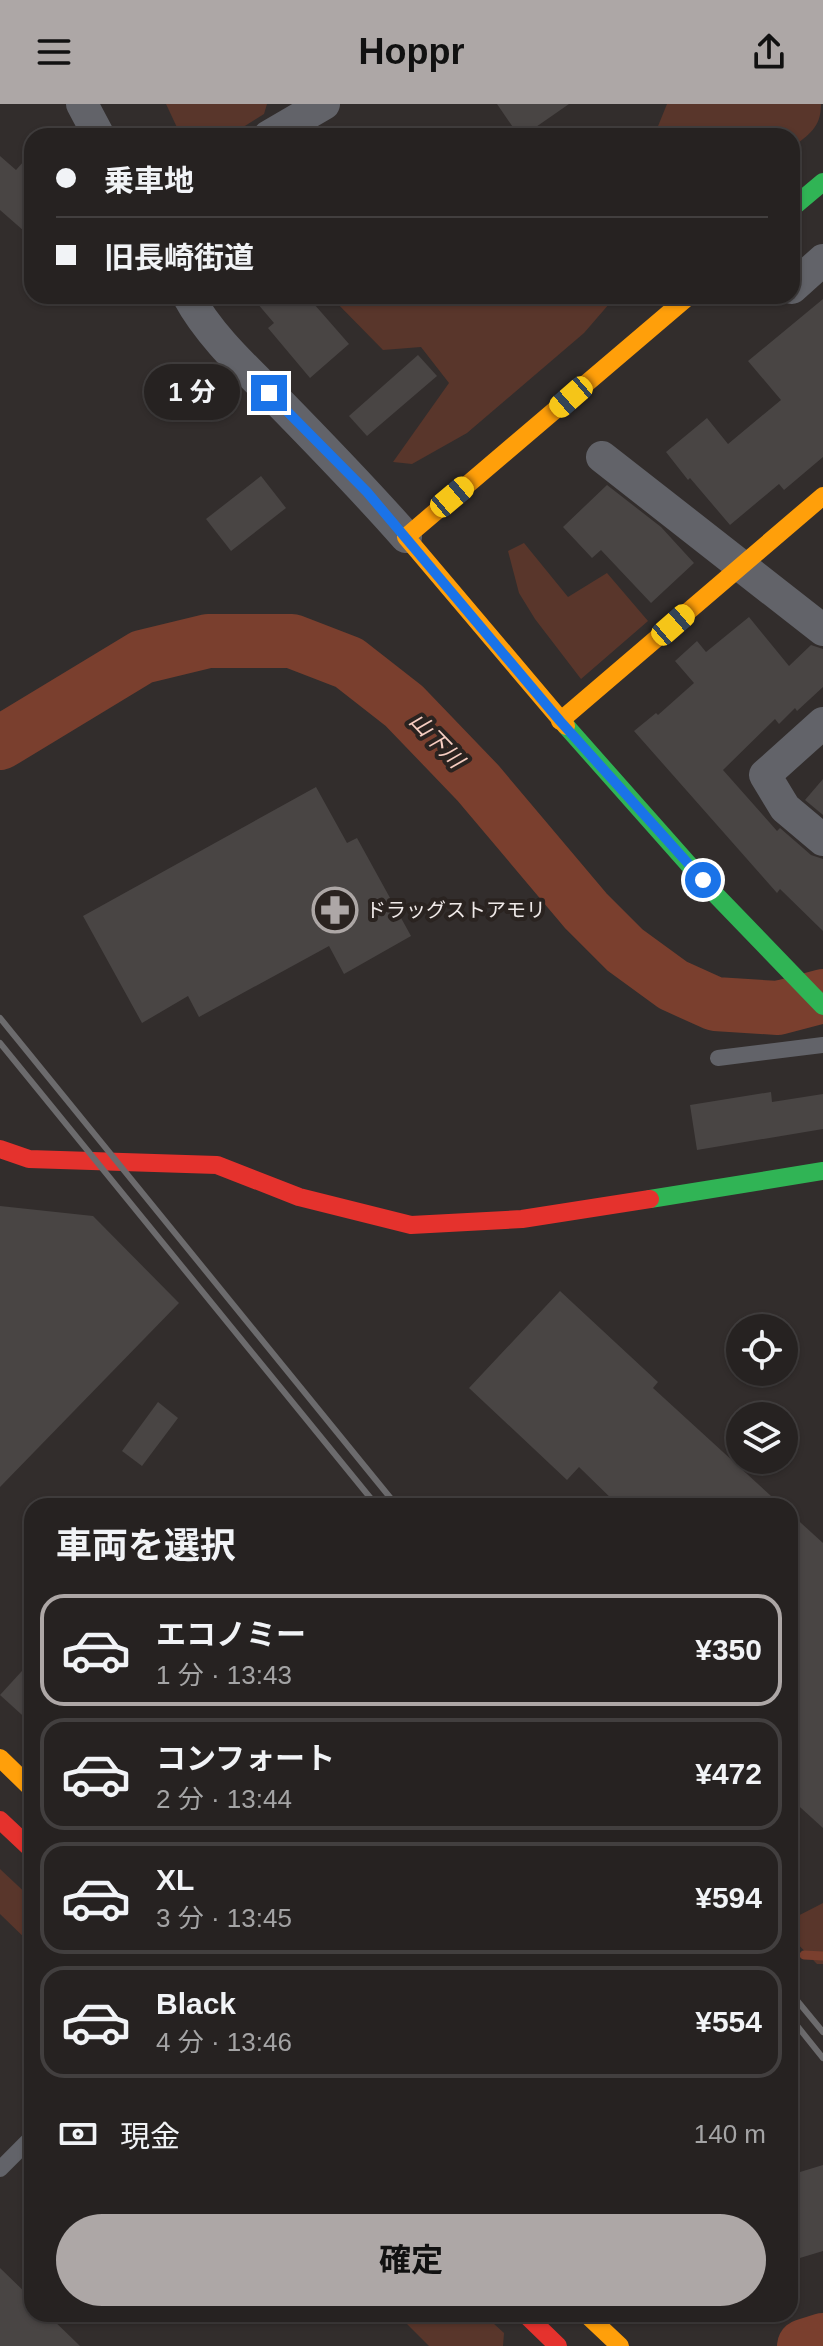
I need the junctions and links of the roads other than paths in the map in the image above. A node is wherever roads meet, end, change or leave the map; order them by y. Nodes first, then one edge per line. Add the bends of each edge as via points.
1 (82, 104) edge
2 (307, 107) edge
3 (95, 128) edge
4 (279, 128) edge
5 (823, 182) edge
6 (800, 201) edge
7 (823, 260) edge
8 (800, 281) edge
9 (192, 304) edge
10 (680, 304) edge
11 (602, 457) dead end
12 (823, 496) edge
13 (406, 537) junction
14 (741, 567) junction
15 (823, 630) edge
16 (560, 721) junction
17 (823, 723) edge
18 (823, 840) edge
19 (823, 1006) edge
20 (823, 1045) edge
21 (718, 1058) dead end
22 (0, 1149) edge
23 (823, 1171) edge
24 (0, 1758) edge
25 (24, 1781) edge
26 (0, 1820) edge
27 (24, 1842) edge
28 (24, 2145) edge
29 (0, 2169) edge
30 (533, 2322) edge
31 (595, 2322) edge
32 (555, 2345) edge
33 (619, 2345) edge

1 - 3 street
2 - 4 street
5 - 6 main road
7 - 8 street
9 - 13 street via 230,353
10 - 13 main road
11 - 14 street
12 - 14 main road
13 - 16 main road
14 - 15 street
14 - 16 main road
16 - 19 main road
17 - 18 street via 765,775 785,808
20 - 21 lane
22 - 23 main road via 29,1159 217,1165 299,1197 411,1225 522,1219
24 - 25 main road
26 - 27 main road
28 - 29 lane
30 - 32 main road
31 - 33 main road

